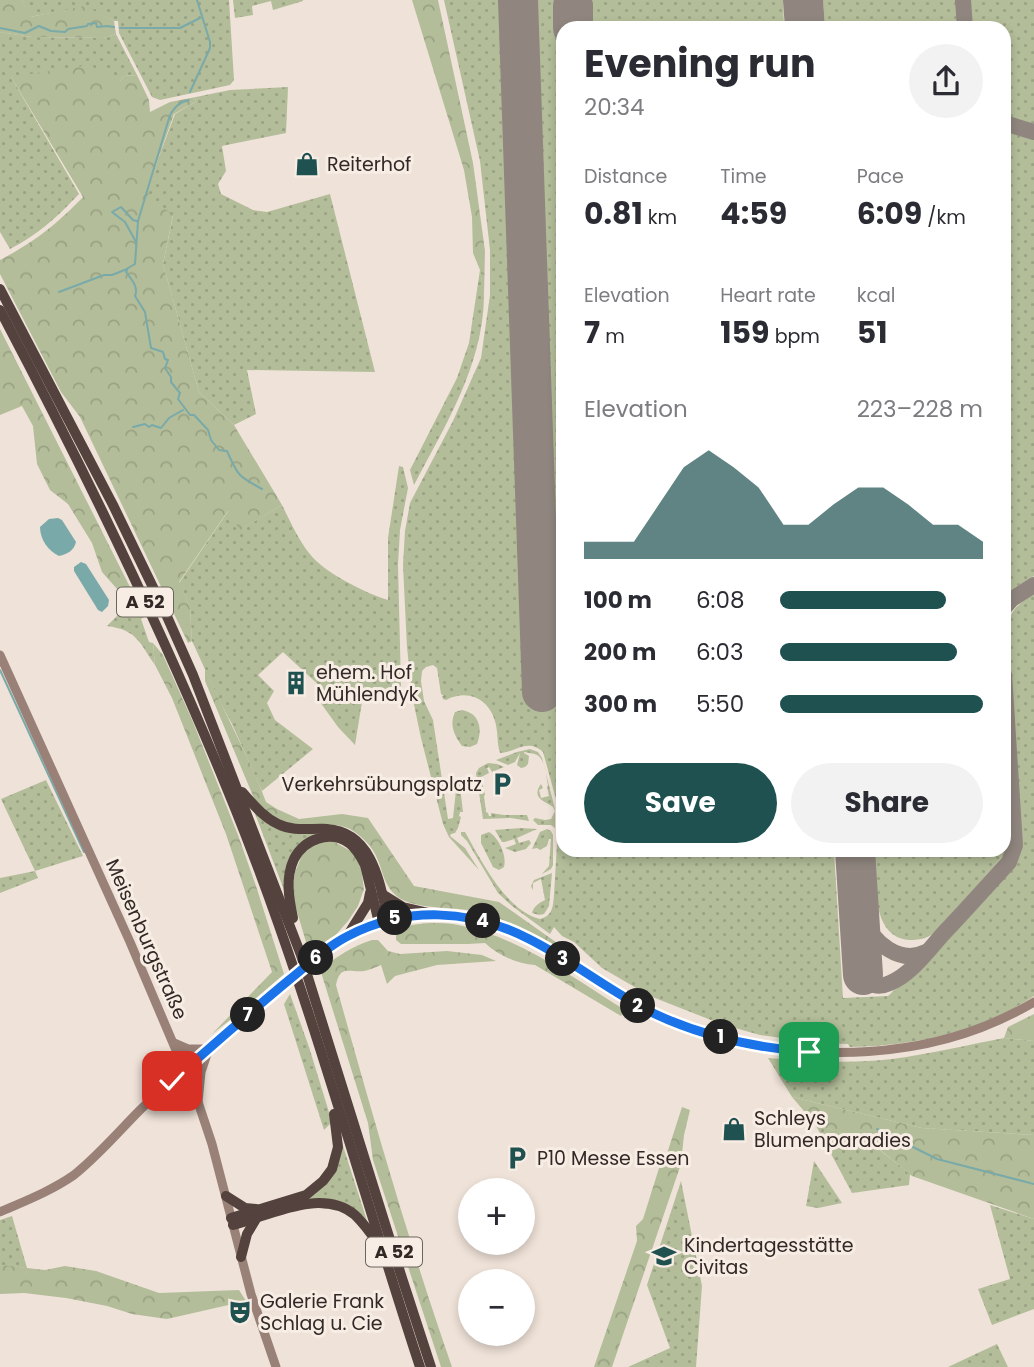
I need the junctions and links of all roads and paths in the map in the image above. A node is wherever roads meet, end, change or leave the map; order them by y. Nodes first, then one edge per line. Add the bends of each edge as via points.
1 (0, 289) edge
2 (0, 310) edge
3 (0, 655) edge
4 (238, 788) junction
5 (377, 892) junction
6 (433, 914) junction
7 (384, 921) junction
8 (348, 936) junction
9 (301, 955) junction
10 (1034, 1002) edge
11 (174, 1043) junction
12 (208, 1049) junction
13 (184, 1071) junction
14 (328, 1077) junction
15 (161, 1091) junction
16 (196, 1100) junction
17 (226, 1196) junction
18 (0, 1212) edge
19 (257, 1214) junction
20 (232, 1222) junction
21 (381, 1247) junction
22 (241, 1257) junction
23 (275, 1367) edge
24 (421, 1367) edge
25 (431, 1367) edge

1 - 4 highway, A 52 via 165,612
2 - 14 highway, A 52 via 135,581 229,792
3 - 11 main road, Meisenburgstraße
4 - 5 highway via 276,823 294,829 336,830 355,838 367,852
4 - 9 highway, A 52
5 - 6 highway via 403,908
5 - 7 highway
5 - 8 highway
5 - 9 highway via 361,857 347,842 320,838 309,842 294,859 288,895
6 - 7 main road
6 - 10 main road via 458,915 506,928 658,1015 723,1038 781,1050 834,1053 911,1047 987,1026
7 - 8 main road
8 - 12 main road
9 - 25 highway, A 52
11 - 12 main road
11 - 13 main road, Meisenburgstraße
12 - 13 main road
12 - 16 main road
13 - 15 main road
13 - 16 main road, Meisenburgstraße
14 - 19 highway via 338,1147 332,1168 306,1195
14 - 21 highway, A 52
15 - 16 main road via 179,1091
15 - 18 main road via 75,1173 48,1191
16 - 17 main road, Meisenburgstraße
17 - 19 highway
17 - 20 main road, Meisenburgstraße
19 - 20 highway
19 - 21 highway via 321,1203 339,1206 355,1216
19 - 22 highway
20 - 22 main road, Meisenburgstraße
21 - 24 highway, A 52
22 - 23 main road, Meisenburgstraße

